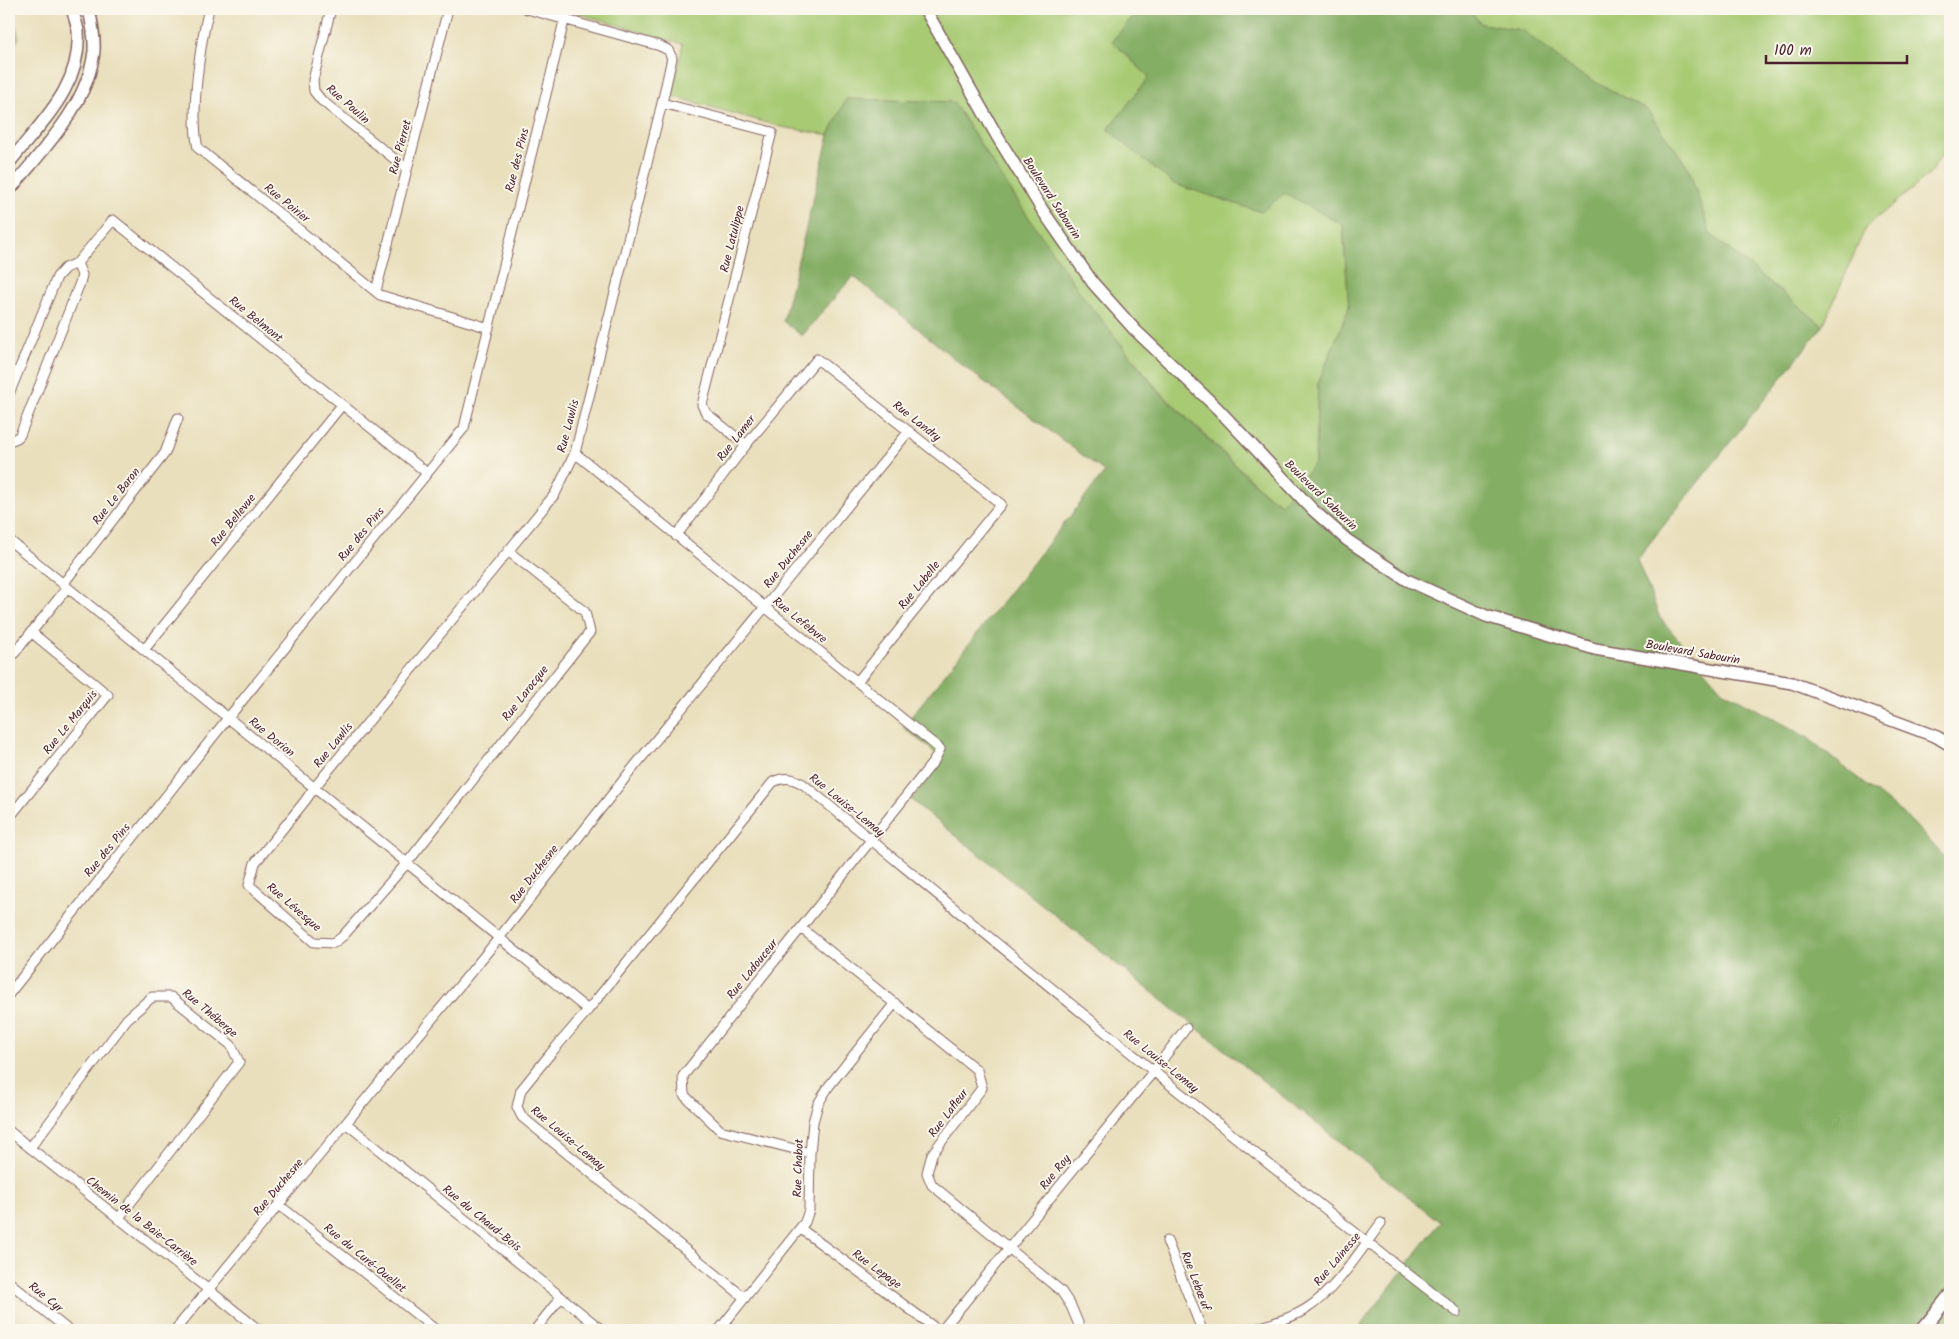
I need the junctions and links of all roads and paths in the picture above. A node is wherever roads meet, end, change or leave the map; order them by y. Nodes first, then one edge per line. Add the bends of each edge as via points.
1 (72, 9) edge
2 (89, 9) edge
3 (209, 9) edge
4 (331, 9) edge
5 (448, 9) edge
6 (527, 9) edge
7 (567, 9) edge
8 (925, 9) edge
9 (564, 19) junction
10 (662, 104) junction
11 (53, 109) junction
12 (67, 119) junction
13 (9, 163) edge
14 (407, 169) junction
15 (9, 191) edge
16 (77, 263) junction
17 (376, 291) junction
18 (489, 328) junction
19 (818, 359) joint
20 (9, 394) edge
21 (342, 405) junction
22 (178, 418) dead end
23 (909, 430) junction
24 (9, 441) edge
25 (746, 445) junction
26 (575, 453) junction
27 (427, 473) junction
28 (1001, 504) joint
29 (676, 536) junction
30 (9, 540) edge
31 (508, 551) junction
32 (65, 586) junction
33 (765, 607) junction
34 (31, 632) junction
35 (144, 650) junction
36 (9, 660) edge
37 (857, 682) junction
38 (228, 718) junction
39 (1950, 745) edge
40 (940, 750) joint
41 (314, 788) junction
42 (9, 818) edge
43 (872, 840) junction
44 (407, 863) junction
45 (801, 928) junction
46 (499, 938) junction
47 (9, 994) edge
48 (895, 1003) junction
49 (588, 1010) junction
50 (1186, 1028) dead end
51 (1153, 1072) junction
52 (347, 1124) junction
53 (9, 1131) edge
54 (30, 1148) junction
55 (810, 1153) junction
56 (279, 1205) junction
57 (118, 1219) junction
58 (1381, 1222) dead end
59 (801, 1229) junction
60 (1167, 1240) dead end
61 (1366, 1242) junction
62 (1009, 1248) junction
63 (9, 1282) edge
64 (210, 1291) junction
65 (1950, 1295) edge
66 (561, 1297) junction
67 (744, 1298) junction
68 (1457, 1312) dead end
69 (68, 1330) edge
70 (175, 1330) edge
71 (259, 1330) edge
72 (436, 1330) edge
73 (535, 1330) edge
74 (602, 1330) edge
75 (719, 1330) edge
76 (940, 1330) edge
77 (1081, 1330) edge
78 (1202, 1330) edge
79 (1252, 1330) edge
80 (1922, 1330) edge

1 - 11 street via 78,30 76,63 68,86
2 - 12 street via 94,36 90,70
3 - 17 street, Rue Poirier via 198,74 195,134 198,148
4 - 14 street, Rue Poulin via 313,80 314,91
5 - 14 street, Rue Pierret
6 - 9 street
7 - 9 street, Rue des Pins
8 - 39 street, Boulevard Sabourin via 1037,203 1093,283 1135,330 1217,408 1313,510 1347,540 1406,580 1486,616 1595,649 1792,683 1937,737
9 - 10 street, Rue Lawlis via 668,50 672,58
9 - 18 street, Rue des Pins
10 - 25 street, Rue Latulippe via 772,132 702,404 706,413
10 - 26 street, Rue Lawlis
11 - 12 street
11 - 13 street
12 - 15 street
14 - 17 street, Rue Pierret
16 - 20 street, Rue Belmont via 65,268 57,277
16 - 21 street, Rue Belmont via 113,220
16 - 24 street via 81,272 80,283 20,435
17 - 18 street, Rue Poirier via 380,295
18 - 27 street, Rue des Pins via 464,428
19 - 23 street, Rue Landry
19 - 25 street, Rue Lamer
21 - 27 street, Rue Belmont
21 - 35 street, Rue Bellevue
22 - 32 street, Rue Le Baron via 165,453
23 - 28 street, Rue Landry
23 - 33 street, Rue Duchesne
25 - 29 street, Rue Lamer
26 - 29 street, Rue Lefebvre
26 - 31 street, Rue Lawlis via 555,494
27 - 38 street, Rue des Pins
28 - 37 street, Rue Labelle
29 - 33 street, Rue Lefebvre
30 - 32 street, Rue Dorion
31 - 41 street, Rue Lawlis
31 - 44 street, Rue Larocque via 585,612 590,632
32 - 34 street, Rue Le Baron
32 - 35 street, Rue Dorion
33 - 37 street, Rue Lefebvre
33 - 46 street, Rue Duchesne
34 - 36 street, Rue Le Baron
34 - 42 street, Rue Le Marquis via 108,695
35 - 38 street, Rue Dorion
37 - 40 street, Rue Lefebvre
38 - 41 street, Rue Dorion
38 - 47 street, Rue des Pins
40 - 43 street, Rue Ladouceur
41 - 44 street, Rue Dorion
41 - 44 street, Rue Lévesque via 255,863 249,885 314,942 334,943 344,936
43 - 45 street, Rue Ladouceur
43 - 49 street, Rue Louise-Lemay via 803,784 792,778 773,782
43 - 51 street, Rue Louise-Lemay
44 - 46 street, Rue Dorion
45 - 48 street, Rue Lafleur
45 - 55 street, Rue Ladouceur via 683,1076 684,1095 720,1130
46 - 49 street, Rue Dorion
46 - 52 street, Rue Duchesne
48 - 55 street, Rue Chabot via 818,1104
48 - 62 street, Rue Lafleur via 977,1070 982,1088 932,1154 927,1173 932,1185
49 - 67 street, Rue Louise-Lemay via 521,1090 517,1107 522,1117
50 - 51 street, Rue Roy
51 - 61 street, Rue Louise-Lemay
51 - 62 street, Rue Roy
52 - 56 street, Rue Duchesne
52 - 66 street, Rue du Chaud-Bois
53 - 54 street, Chemin de la Baie-Carrière
54 - 57 street, Chemin de la Baie-Carrière
54 - 57 street, Rue Théberge via 127,1019 152,997 171,997 230,1045 239,1062
55 - 59 street, Rue Chabot via 809,1210
56 - 64 street, Rue Duchesne
56 - 72 street, Rue du Curé-Ouellet
57 - 64 street, Chemin de la Baie-Carrière
58 - 61 street, Rue Lainesse
59 - 67 street, Rue Chabot
59 - 76 street, Rue Lepage
60 - 78 street, Rue Lebœuf
61 - 68 street, Rue Louise-Lemay
61 - 79 street, Rue Lainesse via 1313,1304 1296,1314
62 - 76 street, Rue Roy
62 - 77 street, Rue Lafleur via 1064,1294
63 - 69 street, Rue Cyr
64 - 70 street, Rue Duchesne
64 - 71 street, Chemin de la Baie-Carrière
65 - 80 main road
66 - 73 street
66 - 74 street, Rue du Chaud-Bois
67 - 75 street, Rue Chabot

